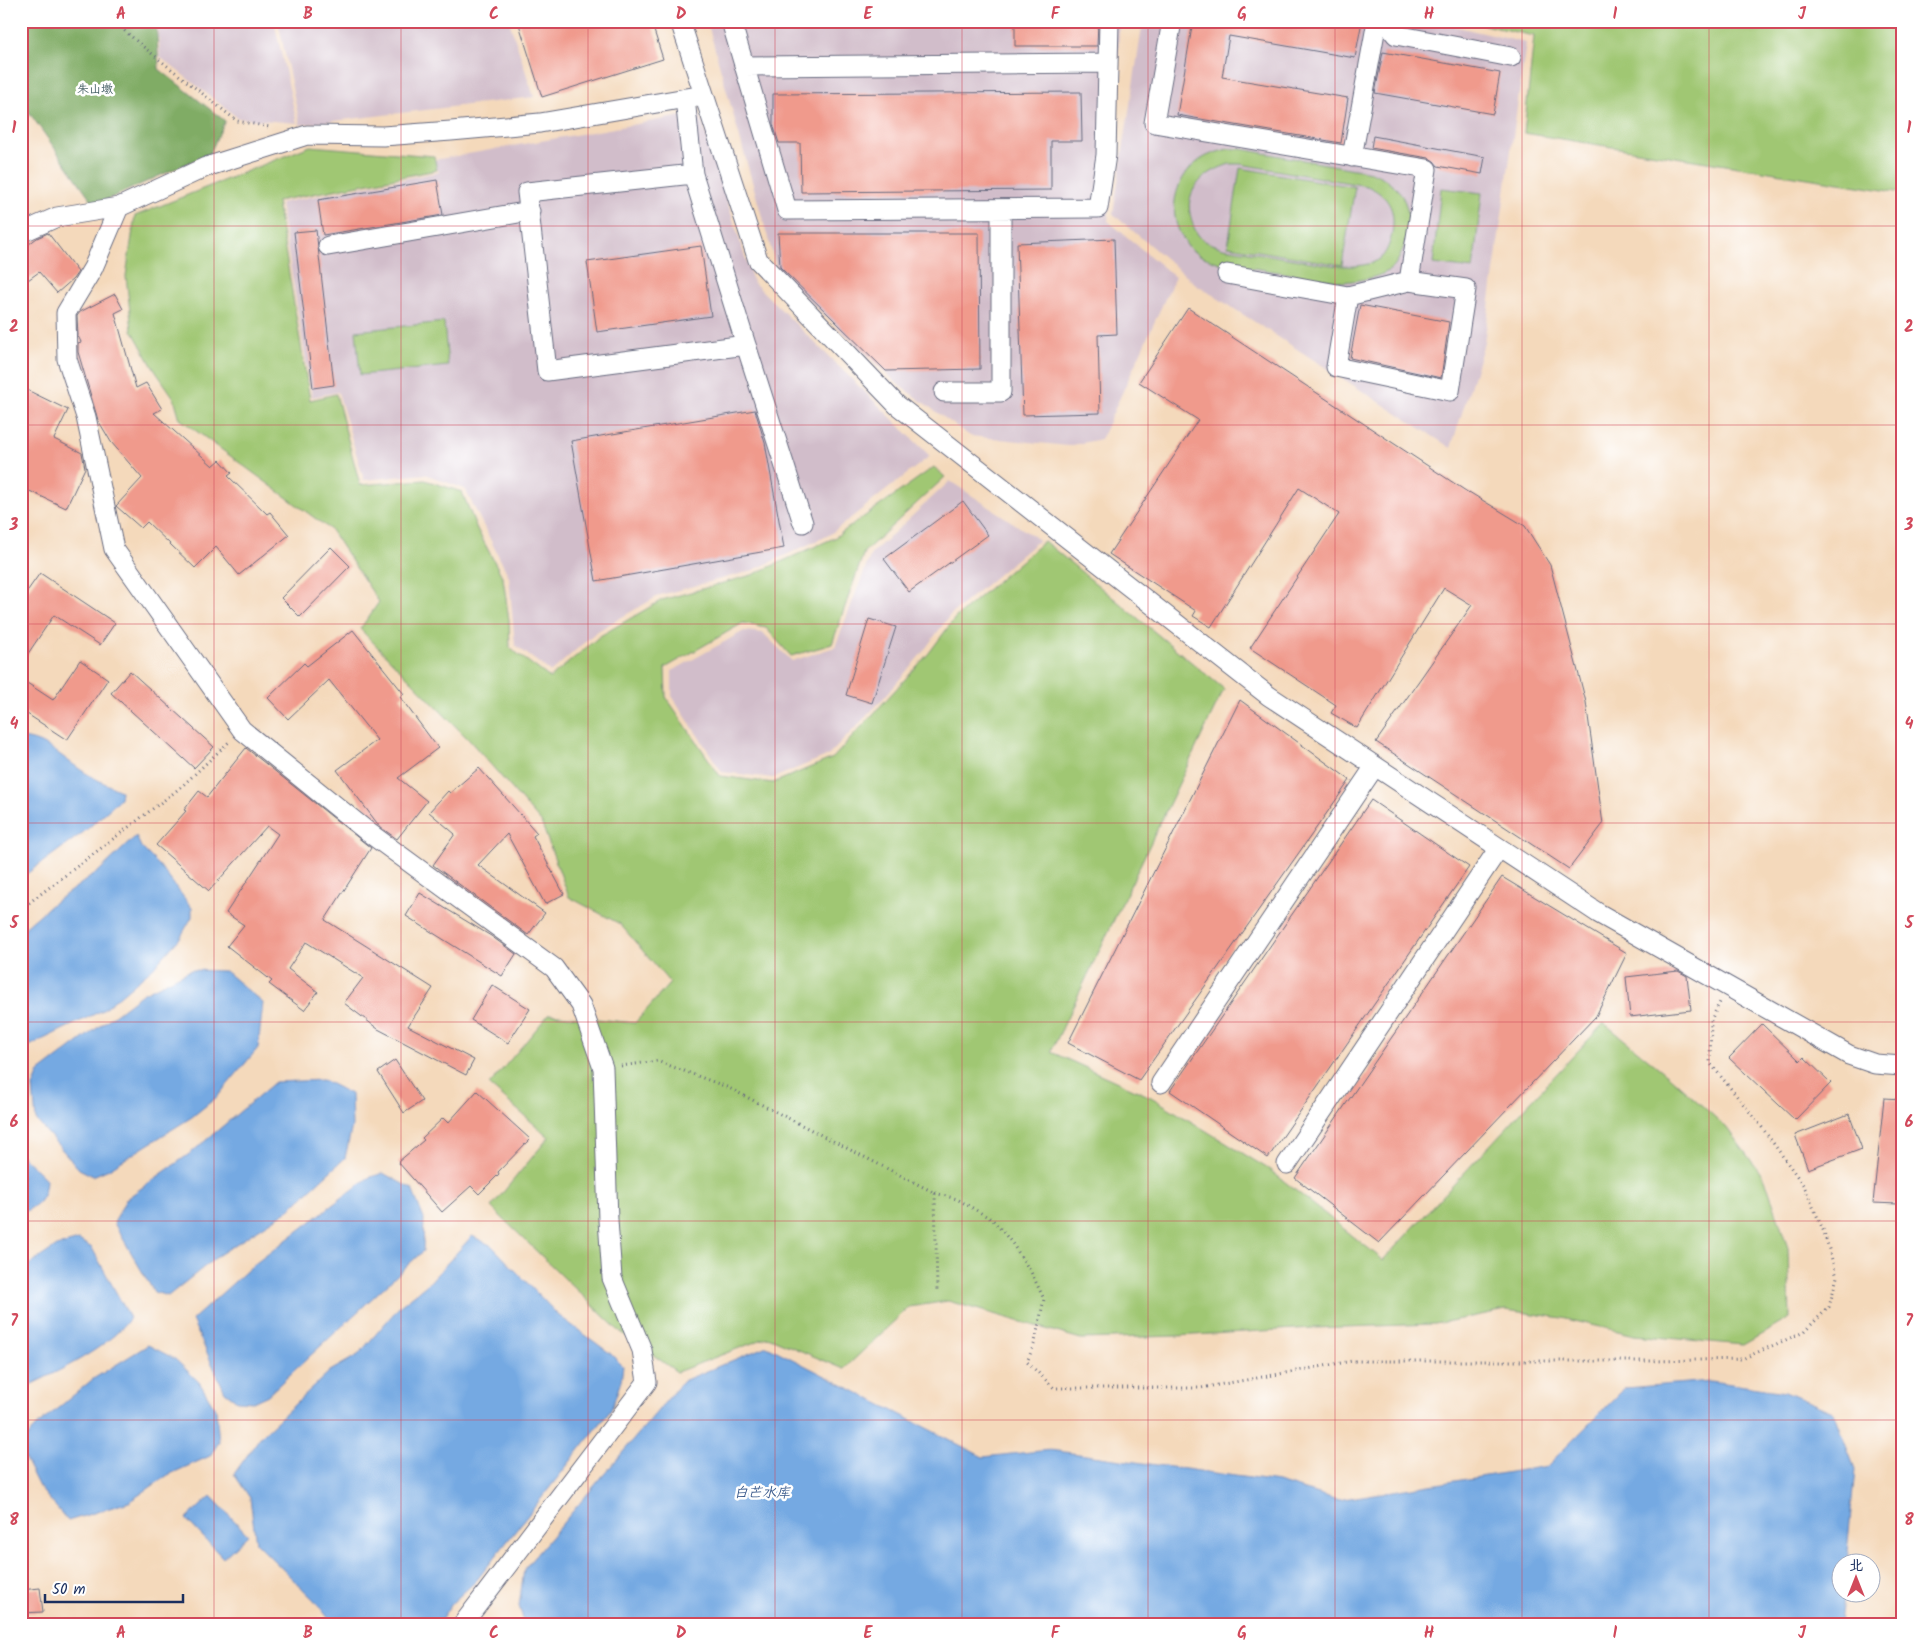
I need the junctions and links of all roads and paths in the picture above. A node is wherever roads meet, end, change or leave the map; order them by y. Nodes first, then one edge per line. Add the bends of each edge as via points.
1 (113, 21) edge
2 (680, 21) edge
3 (731, 21) edge
4 (1109, 21) edge
5 (1172, 21) edge
6 (1377, 21) edge
7 (1385, 21) edge
8 (1511, 57) dead end
9 (1108, 63) junction
10 (744, 66) junction
11 (704, 95) junction
12 (685, 98) junction
13 (273, 128) dead end
14 (1352, 157) junction
15 (693, 174) junction
16 (119, 207) junction
17 (1001, 208) junction
18 (530, 211) junction
19 (21, 233) edge
20 (328, 246) dead end
21 (1227, 274) dead end
22 (1409, 281) junction
23 (1348, 296) junction
24 (746, 345) junction
25 (944, 392) dead end
26 (802, 523) dead end
27 (242, 730) junction
28 (1375, 766) junction
29 (1499, 848) junction
30 (21, 909) edge
31 (1728, 986) junction
32 (1902, 1066) edge
33 (603, 1068) junction
34 (1161, 1083) dead end
35 (1287, 1164) dead end
36 (935, 1193) junction
37 (937, 1291) dead end
38 (462, 1625) edge

1 - 13 path via 237,121
2 - 11 street
3 - 10 street
4 - 9 street
5 - 14 street via 1154,123
6 - 14 street
7 - 8 street via 1396,35
9 - 10 street
9 - 17 street via 1106,155 1098,208
10 - 17 street via 787,210
11 - 12 street
11 - 28 street via 758,260 897,405 1268,696
12 - 15 street
12 - 16 street via 540,123 451,132 383,136 307,134 206,167
14 - 22 street via 1427,169
15 - 18 street via 527,192
15 - 24 street
16 - 19 street via 57,216
16 - 27 street via 94,268 66,313 67,359 86,417 114,549
17 - 25 street via 1001,392
18 - 20 street
18 - 24 street via 548,371
21 - 23 street
22 - 23 street
22 - 23 street via 1466,289 1450,391 1336,367
24 - 26 street
27 - 30 path via 180,788
27 - 33 street via 368,832 554,968 581,1006
28 - 29 street
28 - 34 street
29 - 31 street via 1598,913
29 - 35 street
31 - 32 street via 1849,1055 1875,1064
31 - 36 path via 1711,1020 1710,1063 1804,1186 1824,1232 1837,1278 1829,1306 1804,1332 1742,1358 1352,1361 1202,1388 1054,1388 1027,1362 1035,1342 1044,1298 1031,1272 992,1220 957,1199
33 - 36 path via 657,1062 727,1087
33 - 38 street via 612,1278 642,1350 647,1382
36 - 37 path

